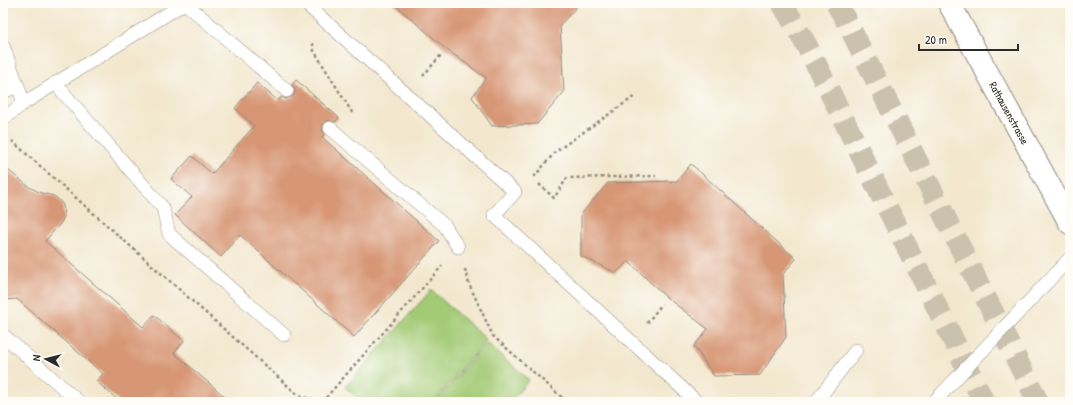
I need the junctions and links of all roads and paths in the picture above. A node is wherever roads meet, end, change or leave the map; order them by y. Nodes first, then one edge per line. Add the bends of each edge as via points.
1 (185, 3) edge
2 (305, 3) edge
3 (948, 3) edge
4 (324, 19) junction
5 (3, 46) edge
6 (55, 83) junction
7 (18, 86) junction
8 (287, 91) dead end
9 (3, 92) edge
10 (635, 96) dead end
11 (24, 103) junction
12 (3, 119) edge
13 (330, 128) dead end
14 (9, 138) dead end
15 (355, 150) junction
16 (656, 176) dead end
17 (533, 179) dead end
18 (538, 184) dead end
19 (1070, 223) edge
20 (458, 247) junction
21 (1070, 258) edge
22 (3, 335) edge
23 (284, 335) dead end
24 (856, 350) dead end
25 (79, 402) edge
26 (316, 402) edge
27 (322, 402) edge
28 (567, 402) edge
29 (697, 402) edge
30 (816, 402) edge
31 (934, 402) edge

1 - 6 lane
1 - 8 lane
2 - 4 lane
3 - 19 street, Rathausenstrasse
4 - 15 path via 314,33 313,49 363,130
4 - 29 lane via 515,192 494,215
5 - 7 lane
6 - 11 lane
6 - 23 lane via 162,208 169,234
7 - 9 lane
7 - 11 lane
10 - 17 path via 555,152
11 - 12 lane
13 - 15 lane
14 - 26 path via 297,394
15 - 20 lane via 446,226
16 - 18 path via 567,178 554,198
20 - 27 path
20 - 28 path via 469,284 494,336
21 - 31 lane
22 - 25 lane
24 - 30 lane

